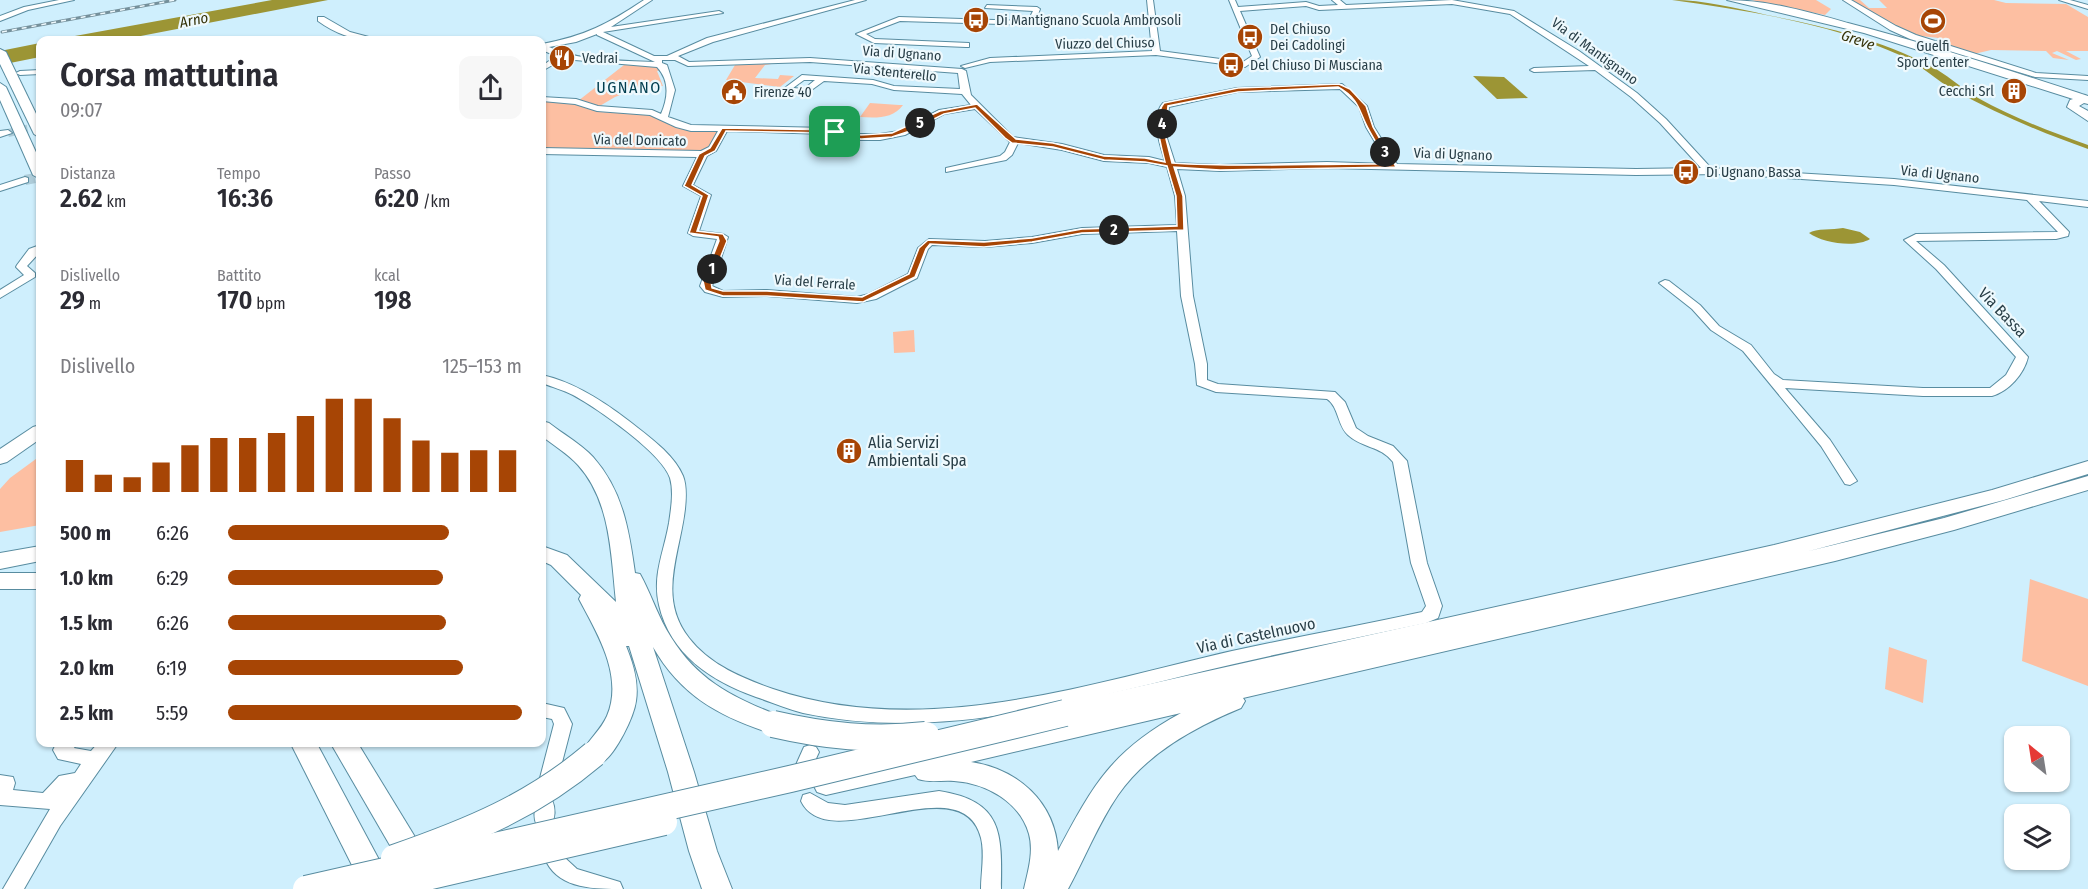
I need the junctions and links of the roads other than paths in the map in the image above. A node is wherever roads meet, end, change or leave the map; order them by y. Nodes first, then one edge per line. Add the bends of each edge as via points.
1 (71, 0) edge
2 (649, 0) edge
3 (863, 0) edge
4 (1026, 0) edge
5 (1150, 0) edge
6 (1232, 0) edge
7 (1335, 0) edge
8 (1732, 0) edge
9 (1741, 0) edge
10 (1846, 0) edge
11 (2062, 0) edge
12 (989, 4) edge
13 (1345, 7) junction
14 (2088, 7) edge
15 (1022, 8) junction
16 (1234, 9) junction
17 (719, 13) dead end
18 (321, 18) dead end
19 (0, 19) edge
20 (978, 23) junction
21 (601, 32) junction
22 (348, 36) edge
23 (546, 46) edge
24 (546, 49) edge
25 (687, 50) junction
26 (0, 51) edge
27 (1156, 53) junction
28 (562, 56) junction
29 (965, 59) junction
30 (679, 61) junction
31 (663, 62) junction
32 (546, 66) edge
33 (1596, 68) junction
34 (1534, 70) dead end
35 (36, 72) edge
36 (20, 73) dead end
37 (1250, 77) junction
38 (2088, 78) edge
39 (822, 79) junction
40 (1, 88) edge
41 (965, 92) junction
42 (546, 99) edge
43 (2085, 99) edge
44 (669, 106) junction
45 (977, 106) junction
46 (652, 113) junction
47 (664, 117) junction
48 (2088, 117) edge
49 (36, 127) edge
50 (724, 129) junction
51 (1015, 141) junction
52 (546, 152) edge
53 (703, 154) junction
54 (1169, 164) junction
55 (36, 166) edge
56 (1394, 166) junction
57 (949, 170) dead end
58 (1708, 171) junction
59 (26, 180) tunnel mouth
60 (0, 188) edge
61 (2031, 199) junction
62 (2088, 204) edge
63 (1181, 228) junction
64 (36, 250) edge
65 (1665, 283) dead end
66 (0, 295) edge
67 (546, 381) edge
68 (1780, 384) junction
69 (36, 429) edge
70 (546, 430) edge
71 (36, 434) edge
72 (0, 452) edge
73 (0, 458) edge
74 (2088, 467) edge
75 (1850, 481) dead end
76 (2088, 483) edge
77 (36, 555) edge
78 (546, 555) edge
79 (621, 556) junction
80 (0, 561) edge
81 (0, 581) edge
82 (36, 581) edge
83 (582, 583) junction
84 (1335, 660) junction
85 (546, 711) edge
86 (1065, 713) junction
87 (64, 747) edge
88 (106, 747) edge
89 (306, 747) edge
90 (346, 747) edge
91 (95, 759) junction
92 (549, 778) dead end
93 (79, 780) junction
94 (0, 783) edge
95 (818, 793) junction
96 (557, 863) dead end
97 (13, 889) edge
98 (296, 889) edge
99 (306, 889) edge
100 (375, 889) edge
101 (380, 889) edge
102 (431, 889) edge
103 (613, 889) edge
104 (709, 889) edge
105 (717, 889) edge
106 (991, 889) edge
107 (1039, 889) edge
108 (1053, 889) edge

1 - 19 street via 26,8
2 - 21 street
3 - 25 street
4 - 15 street
5 - 27 street
6 - 16 street
7 - 13 street
8 - 43 highway via 1859,27
9 - 43 highway via 1863,27
10 - 38 street via 1913,37 2036,75
11 - 14 street
12 - 15 street
12 - 20 street
13 - 16 street, Via di Mantignano via 1306,4
13 - 33 street, Via di Mantignano via 1452,2 1502,9 1526,20
15 - 20 street via 1037,9 1030,23
16 - 37 street via 1256,57
17 - 21 street
18 - 22 street
20 - 29 street
20 - 29 street via 900,19 860,34 874,41
21 - 23 street
21 - 31 street
24 - 28 street, Via di Ugnano
25 - 30 street
25 - 31 street
26 - 49 highway
27 - 29 street, Viuzzo del Chiuso
27 - 37 street, Viuzzo del Chiuso
28 - 31 street, Via di Ugnano via 602,62
28 - 32 street
29 - 30 street, Via di Ugnano via 708,64
29 - 41 street, Via di Ugnano
30 - 31 street, Via di Ugnano
31 - 44 street via 671,85
33 - 34 street
33 - 58 street, Via di Mantignano via 1654,112
35 - 36 street
37 - 54 street, Via di Castelnuovo via 1227,91 1163,108 1162,135
37 - 56 street via 1342,86 1363,106 1370,127
39 - 39 street, Via Stenterello via 806,92 786,90 802,78
39 - 41 street, Via Stenterello
40 - 55 highway
41 - 45 street
42 - 46 street
43 - 48 highway via 2073,107
44 - 46 street
44 - 47 street
45 - 50 street via 942,112 902,133 877,137 826,131
45 - 51 street
46 - 47 street
47 - 50 street via 686,127
50 - 53 street, Via del Donicato via 713,149
51 - 54 street, Via di Ugnano via 1053,145 1104,158
51 - 57 street via 1003,158
52 - 53 street, Via del Donicato
53 - 63 street, Via del Ferrale via 688,186 706,195 693,233 723,237 706,286 723,294 863,300 912,276 928,242 984,244 1082,231
54 - 56 street, Via di Ugnano via 1220,168
54 - 63 street, Via di Castelnuovo via 1180,196
56 - 58 street, Via di Ugnano
58 - 61 street, Via di Ugnano via 1894,183
59 - 60 street
61 - 62 street, Via di Ugnano
61 - 68 street, Via Bassa via 2064,234 1909,240 1935,262 2020,353 2021,363 1998,390 1923,392
63 - 67 street, Via di Castelnuovo via 1201,382 1216,388 1330,395 1339,400 1350,430 1395,453 1400,461 1417,552 1434,606 1432,614 1065,697 934,716 828,716 766,696 722,676 693,653 673,625 664,592 678,503 677,476 643,438 578,394
64 - 66 street via 21,267 31,275
65 - 68 street via 1701,311 1715,328 1748,348
68 - 75 street via 1777,386 1793,408 1831,448
69 - 72 highway
70 - 79 highway via 585,460 603,486 616,522
71 - 73 highway
74 - 84 highway via 1829,539
76 - 84 highway via 1835,553
77 - 80 highway
78 - 83 highway via 559,560
79 - 86 highway, bridge via 662,646 688,676 720,701 773,724 829,737 886,741
79 - 105 highway via 629,610
81 - 82 highway
83 - 98 highway, bridge via 609,633 625,677 620,716 594,754 553,788 476,830
83 - 104 highway via 620,619 630,638
84 - 86 highway
84 - 95 highway
84 - 108 highway via 1211,709 1143,752 1099,801
85 - 92 street via 558,713 563,724
86 - 99 highway, bridge
87 - 91 street via 64,754
88 - 91 street
89 - 101 highway
90 - 102 highway
91 - 93 street
93 - 94 street via 66,782 47,802 1,797 6,783
93 - 97 street
95 - 100 highway, bridge
95 - 106 street via 825,811 843,812 928,799 954,801 968,807 991,836
95 - 107 highway via 945,769 971,771 1002,782 1032,808 1042,830 1045,871
96 - 103 street via 571,876

